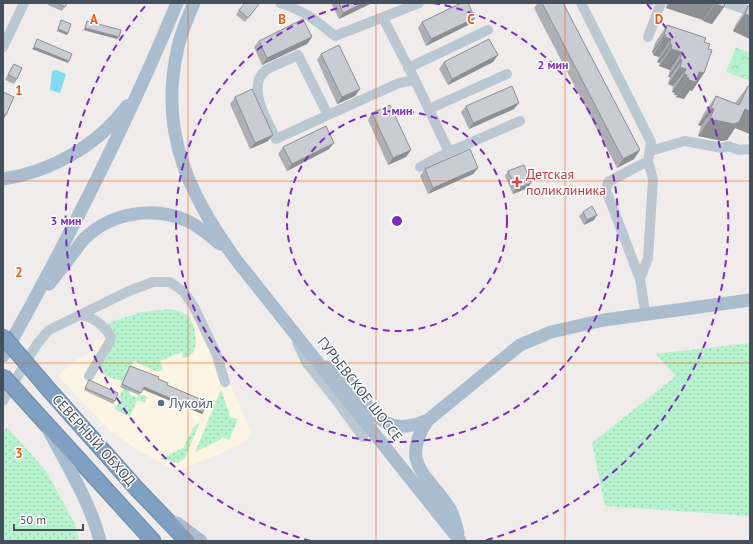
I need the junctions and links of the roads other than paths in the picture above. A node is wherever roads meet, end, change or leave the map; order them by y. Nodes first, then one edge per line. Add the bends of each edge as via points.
1 (24, 3) edge
2 (177, 3) edge
3 (194, 3) edge
4 (280, 3) edge
5 (419, 3) edge
6 (582, 3) edge
7 (661, 3) edge
8 (727, 3) edge
9 (750, 11) edge
10 (383, 18) junction
11 (488, 30) dead end
12 (648, 37) dead end
13 (3, 47) edge
14 (408, 68) junction
15 (507, 74) dead end
16 (416, 80) junction
17 (140, 88) junction
18 (429, 109) junction
19 (328, 115) junction
20 (520, 122) dead end
21 (750, 149) edge
22 (449, 152) junction
23 (649, 156) junction
24 (420, 166) dead end
25 (3, 179) edge
26 (235, 258) junction
27 (640, 279) junction
28 (750, 300) edge
29 (30, 308) junction
30 (79, 315) junction
31 (647, 315) junction
32 (291, 328) junction
33 (3, 336) edge
34 (3, 356) edge
35 (319, 362) junction
36 (3, 376) edge
37 (89, 376) dead end
38 (225, 382) dead end
39 (3, 401) edge
40 (428, 420) junction
41 (43, 421) junction
42 (363, 437) dead end
43 (137, 489) junction
44 (100, 541) edge
45 (153, 541) edge
46 (187, 541) edge
47 (201, 541) edge
48 (461, 541) edge

1 - 13 street
2 - 17 main road
3 - 26 main road via 183,30 173,71 172,116 175,136 190,184 213,226
4 - 10 street via 316,19 335,36
5 - 10 street
6 - 23 street via 651,142
7 - 12 street
8 - 9 street
10 - 14 street
11 - 14 street
14 - 16 street
15 - 18 street
16 - 18 street
16 - 19 street via 399,83
17 - 25 main road via 107,128 84,146 47,167
17 - 29 main road via 103,167
18 - 22 street
19 - 19 street via 276,140 258,99 257,84 264,71 298,55
20 - 22 street
21 - 23 street via 739,150 728,146 722,148 684,141
22 - 24 street
23 - 27 street via 653,180 648,258
23 - 27 street via 608,182 606,190
26 - 29 main road via 202,230 176,216 153,212 116,218 85,238
26 - 32 main road, ГУРЬЕВСКОЕ ШОССЕ
27 - 31 street
28 - 31 main road
29 - 34 main road
30 - 37 street via 98,322 111,336
30 - 38 street via 153,282 170,282 184,292 194,307 216,353
30 - 39 street via 49,330 37,344
31 - 40 main road via 604,320 550,332 520,345
32 - 35 main road, ГУРЬЕВСКОЕ ШОССЕ
32 - 42 street via 306,362
33 - 43 highway, СЕВЕРНЫЙ ОБХОД, bridge
35 - 40 main road via 345,378 379,418 387,423 410,427
35 - 48 main road, ГУРЬЕВСКОЕ ШОССЕ
36 - 41 highway, СЕВЕРНЫЙ ОБХОД, bridge
40 - 48 main road via 418,439 416,463 422,475 450,510
41 - 44 main road via 83,497
41 - 45 highway, СЕВЕРНЫЙ ОБХОД
43 - 46 highway, СЕВЕРНЫЙ ОБХОД
43 - 47 main road via 168,517

